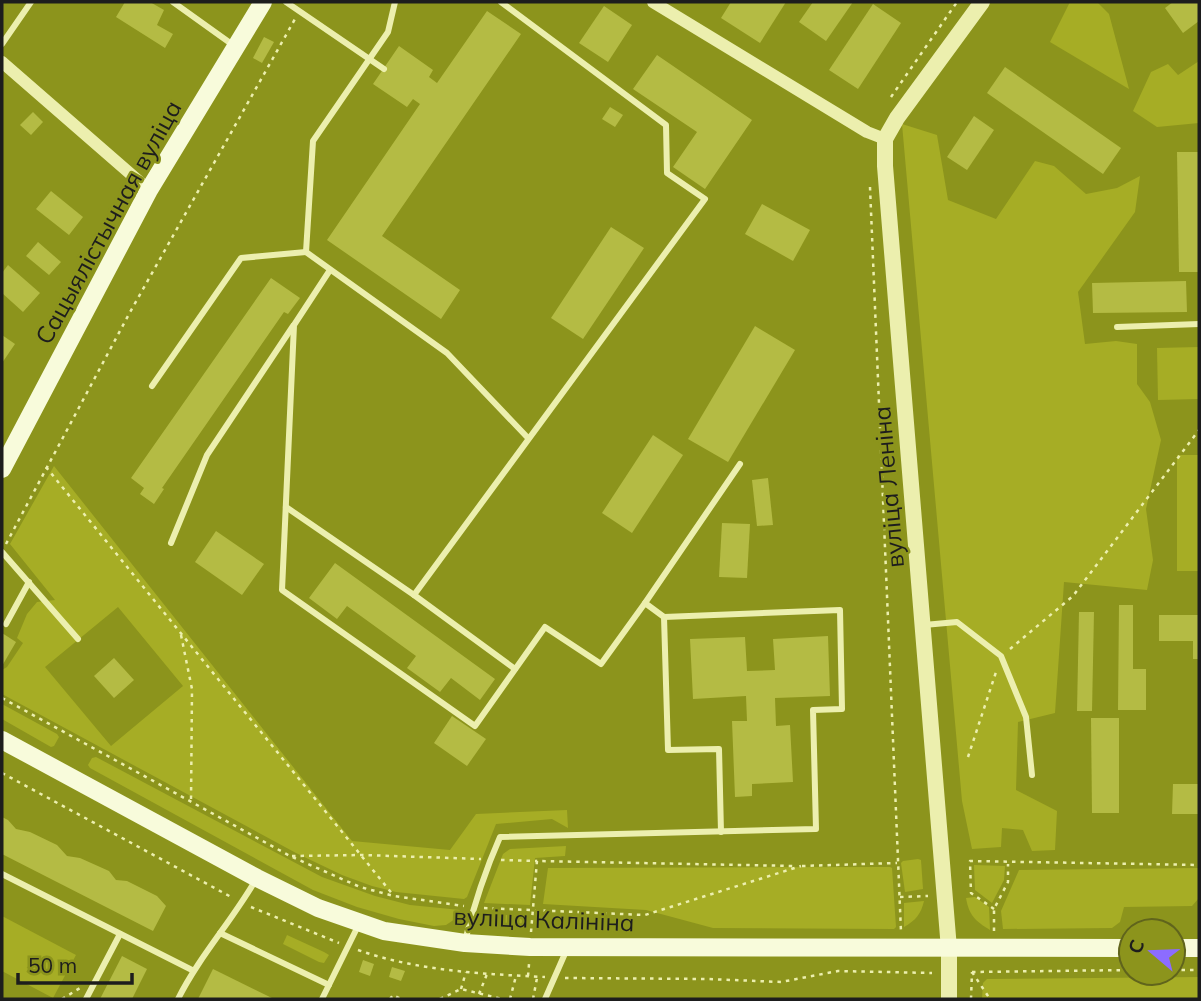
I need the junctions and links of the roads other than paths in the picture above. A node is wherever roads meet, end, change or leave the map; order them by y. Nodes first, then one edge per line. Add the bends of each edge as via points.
1 (31, 2) edge
2 (173, 2) edge
3 (263, 2) edge
4 (286, 2) edge
5 (395, 2) edge
6 (501, 2) edge
7 (653, 2) edge
8 (982, 2) edge
9 (2, 44) edge
10 (235, 46) junction
11 (369, 59) junction
12 (2, 62) edge
13 (384, 69) dead end
14 (885, 139) junction
15 (149, 190) junction
16 (306, 252) junction
17 (330, 270) junction
18 (1199, 324) edge
19 (294, 325) junction
20 (1117, 327) dead end
21 (152, 386) dead end
22 (528, 438) junction
23 (740, 464) dead end
24 (2, 469) edge
25 (286, 507) junction
26 (172, 543) dead end
27 (2, 552) edge
28 (29, 582) junction
29 (414, 595) junction
30 (645, 603) junction
31 (664, 617) junction
32 (6, 624) dead end
33 (922, 625) junction
34 (78, 639) dead end
35 (515, 669) junction
36 (2, 740) edge
37 (1032, 775) dead end
38 (721, 832) junction
39 (2, 874) edge
40 (257, 878) junction
41 (360, 923) junction
42 (220, 933) junction
43 (120, 934) junction
44 (465, 943) junction
45 (568, 947) junction
46 (1117, 948) edge
47 (949, 949) junction
48 (192, 970) junction
49 (329, 985) junction
50 (86, 999) edge
51 (178, 999) edge
52 (322, 999) edge
53 (545, 999) edge
54 (949, 999) edge

1 - 9 lane
2 - 10 lane
3 - 10 main road, Сацыялістычная вуліца
4 - 11 lane
5 - 11 lane via 388,32
6 - 22 lane via 666,125 667,173 705,199
7 - 14 street
8 - 14 street
10 - 15 main road, Сацыялістычная вуліца
11 - 13 lane
11 - 16 lane via 313,141
12 - 15 street
14 - 33 street, вуліца Леніна
15 - 24 main road, Сацыялістычная вуліца
16 - 17 lane
16 - 21 lane via 241,258
17 - 19 lane
17 - 22 lane via 447,353
18 - 20 lane
19 - 25 lane
19 - 26 lane via 206,455
22 - 29 lane
23 - 30 lane
25 - 29 lane
25 - 35 lane via 282,590 475,726
27 - 28 lane
28 - 32 lane
28 - 34 lane
29 - 35 lane
30 - 31 lane
30 - 35 lane via 601,664 545,627
31 - 38 lane via 668,750 719,748
31 - 38 lane via 840,610 842,709 813,710 816,830
33 - 37 lane via 957,622 1001,656 1026,718
33 - 47 street, вуліца Леніна
36 - 40 main road, вуліца Калініна
38 - 44 lane via 500,837
39 - 43 lane
40 - 41 main road, вуліца Калініна
40 - 42 lane
41 - 44 main road, вуліца Калініна
41 - 49 lane
42 - 48 lane
42 - 49 lane
43 - 48 lane
43 - 50 lane
44 - 45 main road, вуліца Калініна
45 - 47 main road, вуліца Калініна
45 - 53 lane
46 - 47 main road, вуліца Калініна
47 - 54 street, вуліца Леніна
48 - 51 lane
49 - 52 lane

